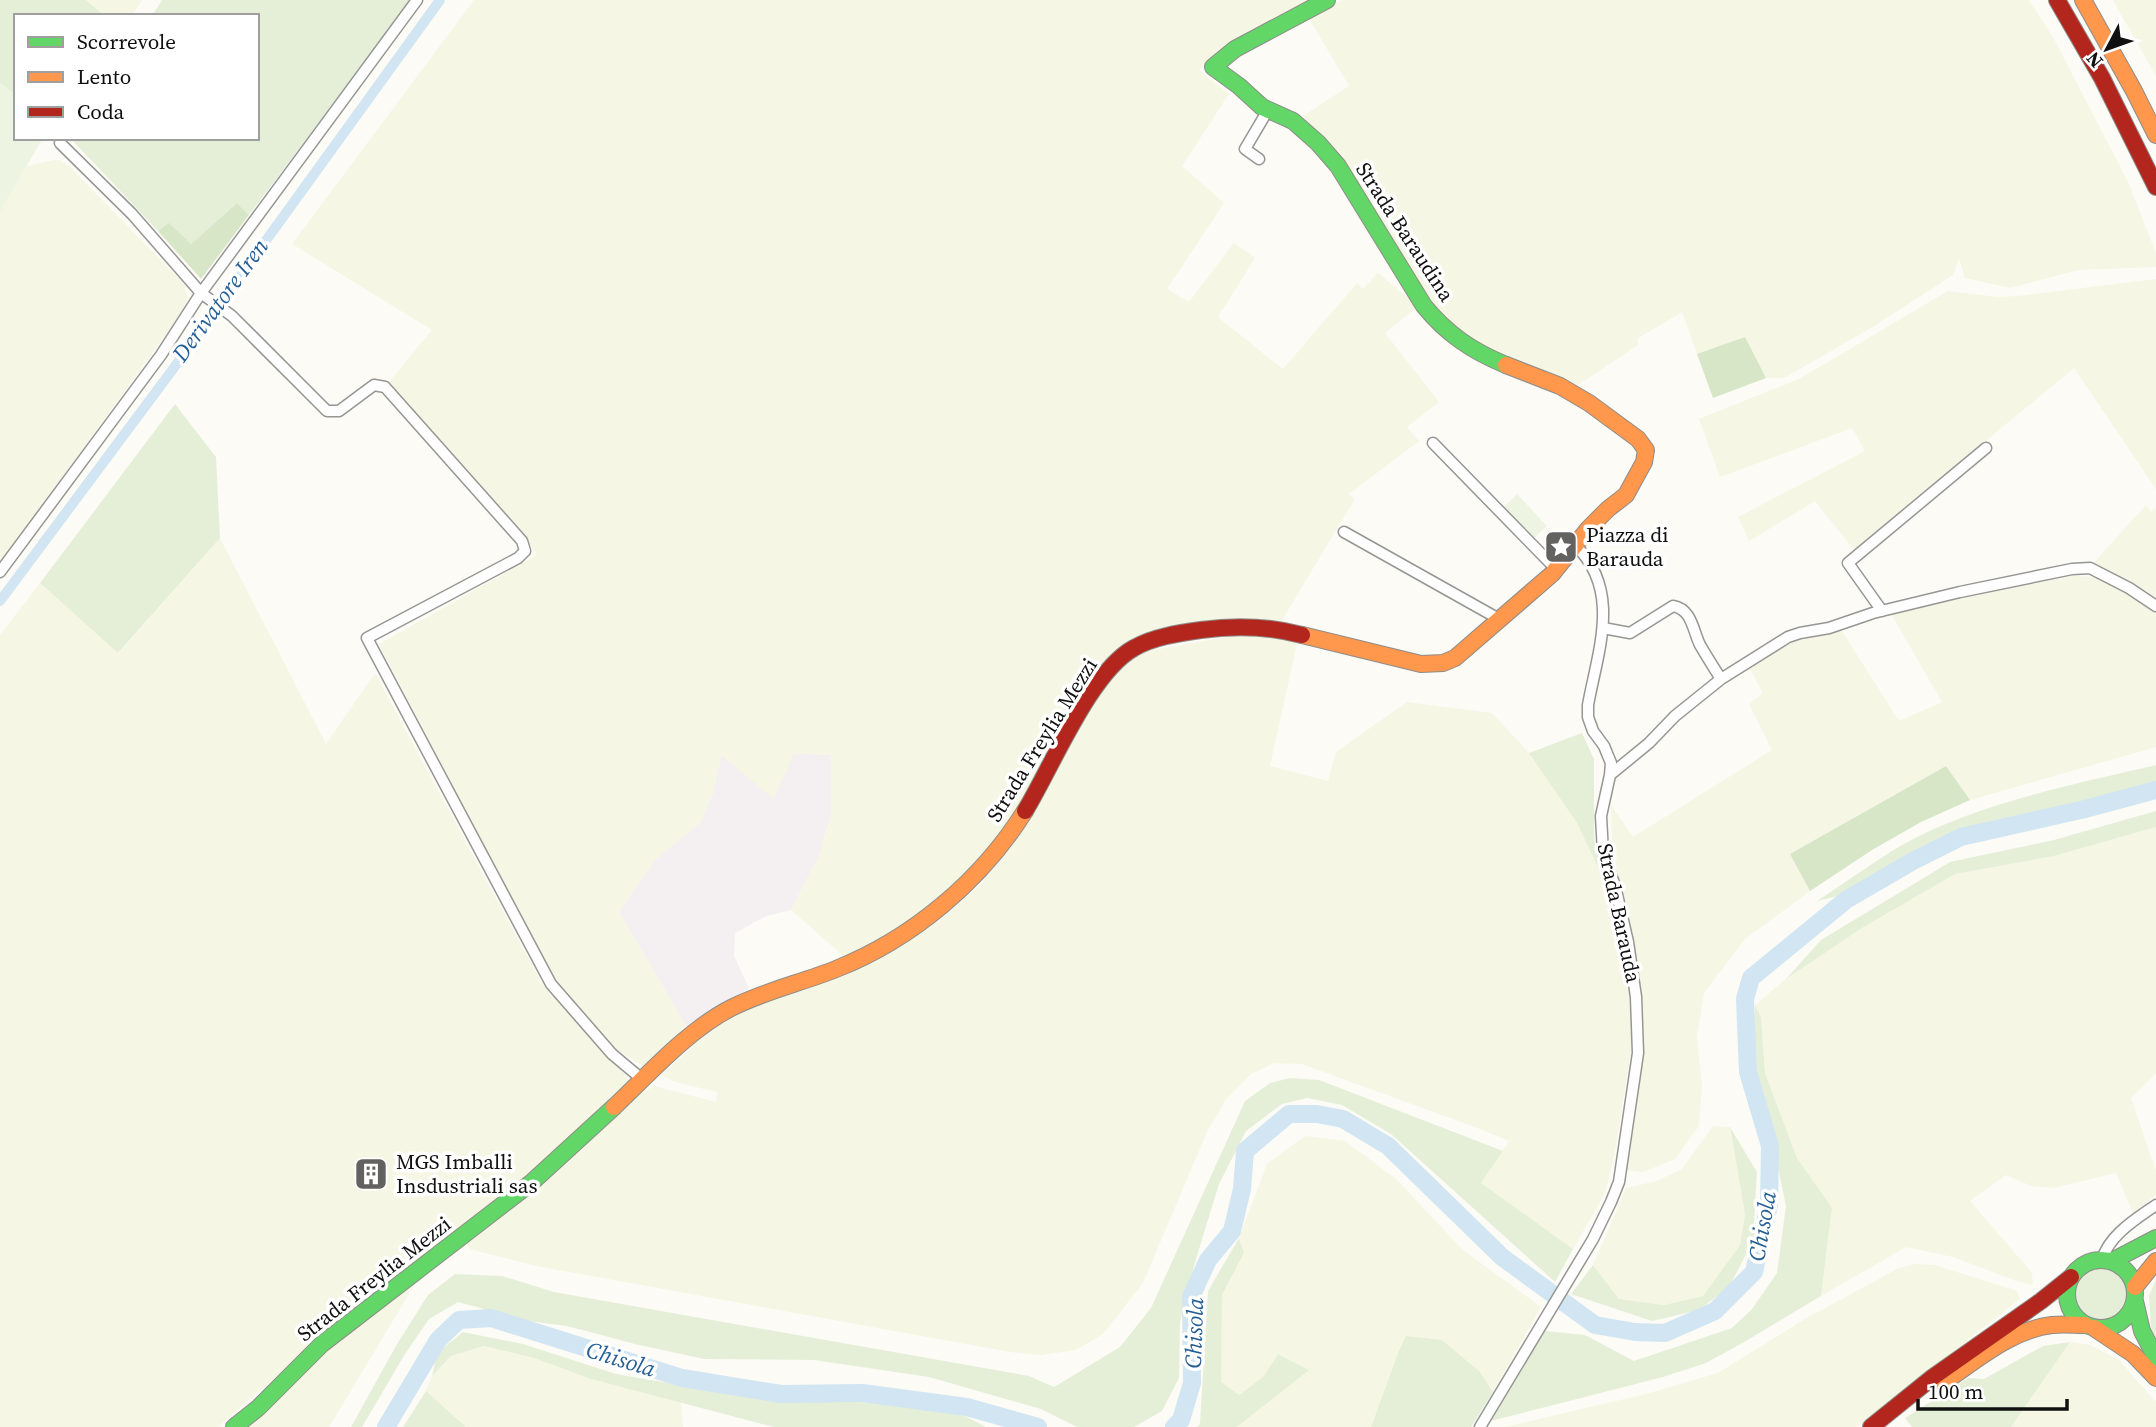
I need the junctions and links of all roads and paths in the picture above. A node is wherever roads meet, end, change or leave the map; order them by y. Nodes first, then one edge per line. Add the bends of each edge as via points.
1 (417, 0) edge
2 (1327, 0) edge
3 (2057, 0) edge
4 (2083, 0) edge
5 (1268, 110) junction
6 (2156, 135) edge
7 (60, 143) dead end
8 (1259, 159) dead end
9 (2156, 187) edge
10 (201, 293) junction
11 (1433, 443) dead end
12 (1986, 448) dead end
13 (1344, 533) dead end
14 (1575, 545) junction
15 (1556, 569) junction
16 (0, 572) edge
17 (2156, 606) edge
18 (1882, 611) junction
19 (1499, 619) junction
20 (1604, 628) junction
21 (1721, 679) junction
22 (1610, 775) junction
23 (643, 1080) junction
24 (2156, 1205) edge
25 (2156, 1238) edge
26 (2107, 1260) junction
27 (2156, 1261) edge
28 (2071, 1277) junction
29 (2135, 1294) junction
30 (2089, 1326) junction
31 (2156, 1357) edge
32 (2156, 1378) edge
33 (1893, 1411) junction
34 (234, 1427) edge
35 (1480, 1427) edge
36 (1871, 1427) edge

1 - 10 street
2 - 5 main road, Strada Baraudina via 1235,48 1213,67
3 - 9 main road
4 - 6 main road
5 - 8 street via 1245,149
5 - 14 main road, Strada Baraudina via 1293,121 1338,166 1438,323 1481,355 1560,386 1589,403 1646,450 1626,495
7 - 10 street via 132,214
10 - 16 street via 161,355
10 - 23 street via 232,316 327,411 339,411 374,385 385,387 522,541 525,551 518,558 366,638 551,985 612,1054
11 - 15 street
12 - 18 street via 1848,563
13 - 19 street
14 - 15 main road, Strada Freylia Mezzi
14 - 20 street, Strada Barauda via 1596,575
15 - 19 main road, Strada Freylia Mezzi
17 - 18 street via 2090,568
18 - 21 street via 1788,637
19 - 23 main road, Strada Freylia Mezzi via 1443,663 1421,664 1268,628 1183,634 1132,649 1113,663 1098,683 1031,802 995,854 942,905 880,950 721,1012
20 - 21 street via 1630,633 1673,606 1681,608
20 - 22 street, Strada Barauda via 1588,717 1611,763
21 - 22 street
22 - 35 street, Strada Barauda via 1601,816 1603,853 1628,942 1639,1054 1619,1182 1593,1239
23 - 34 main road, Strada Freylia Mezzi via 542,1174 317,1348
24 - 26 street via 2119,1234 2105,1251
25 - 26 main road
26 - 28 main road via 2082,1265
26 - 29 main road via 2127,1271
27 - 29 main road
28 - 30 main road via 2067,1301 2071,1311
28 - 33 main road
29 - 30 main road via 2125,1320 2105,1329
29 - 31 main road via 2142,1331
30 - 32 main road via 2133,1354
30 - 33 main road via 2045,1326 2025,1333
33 - 36 main road

